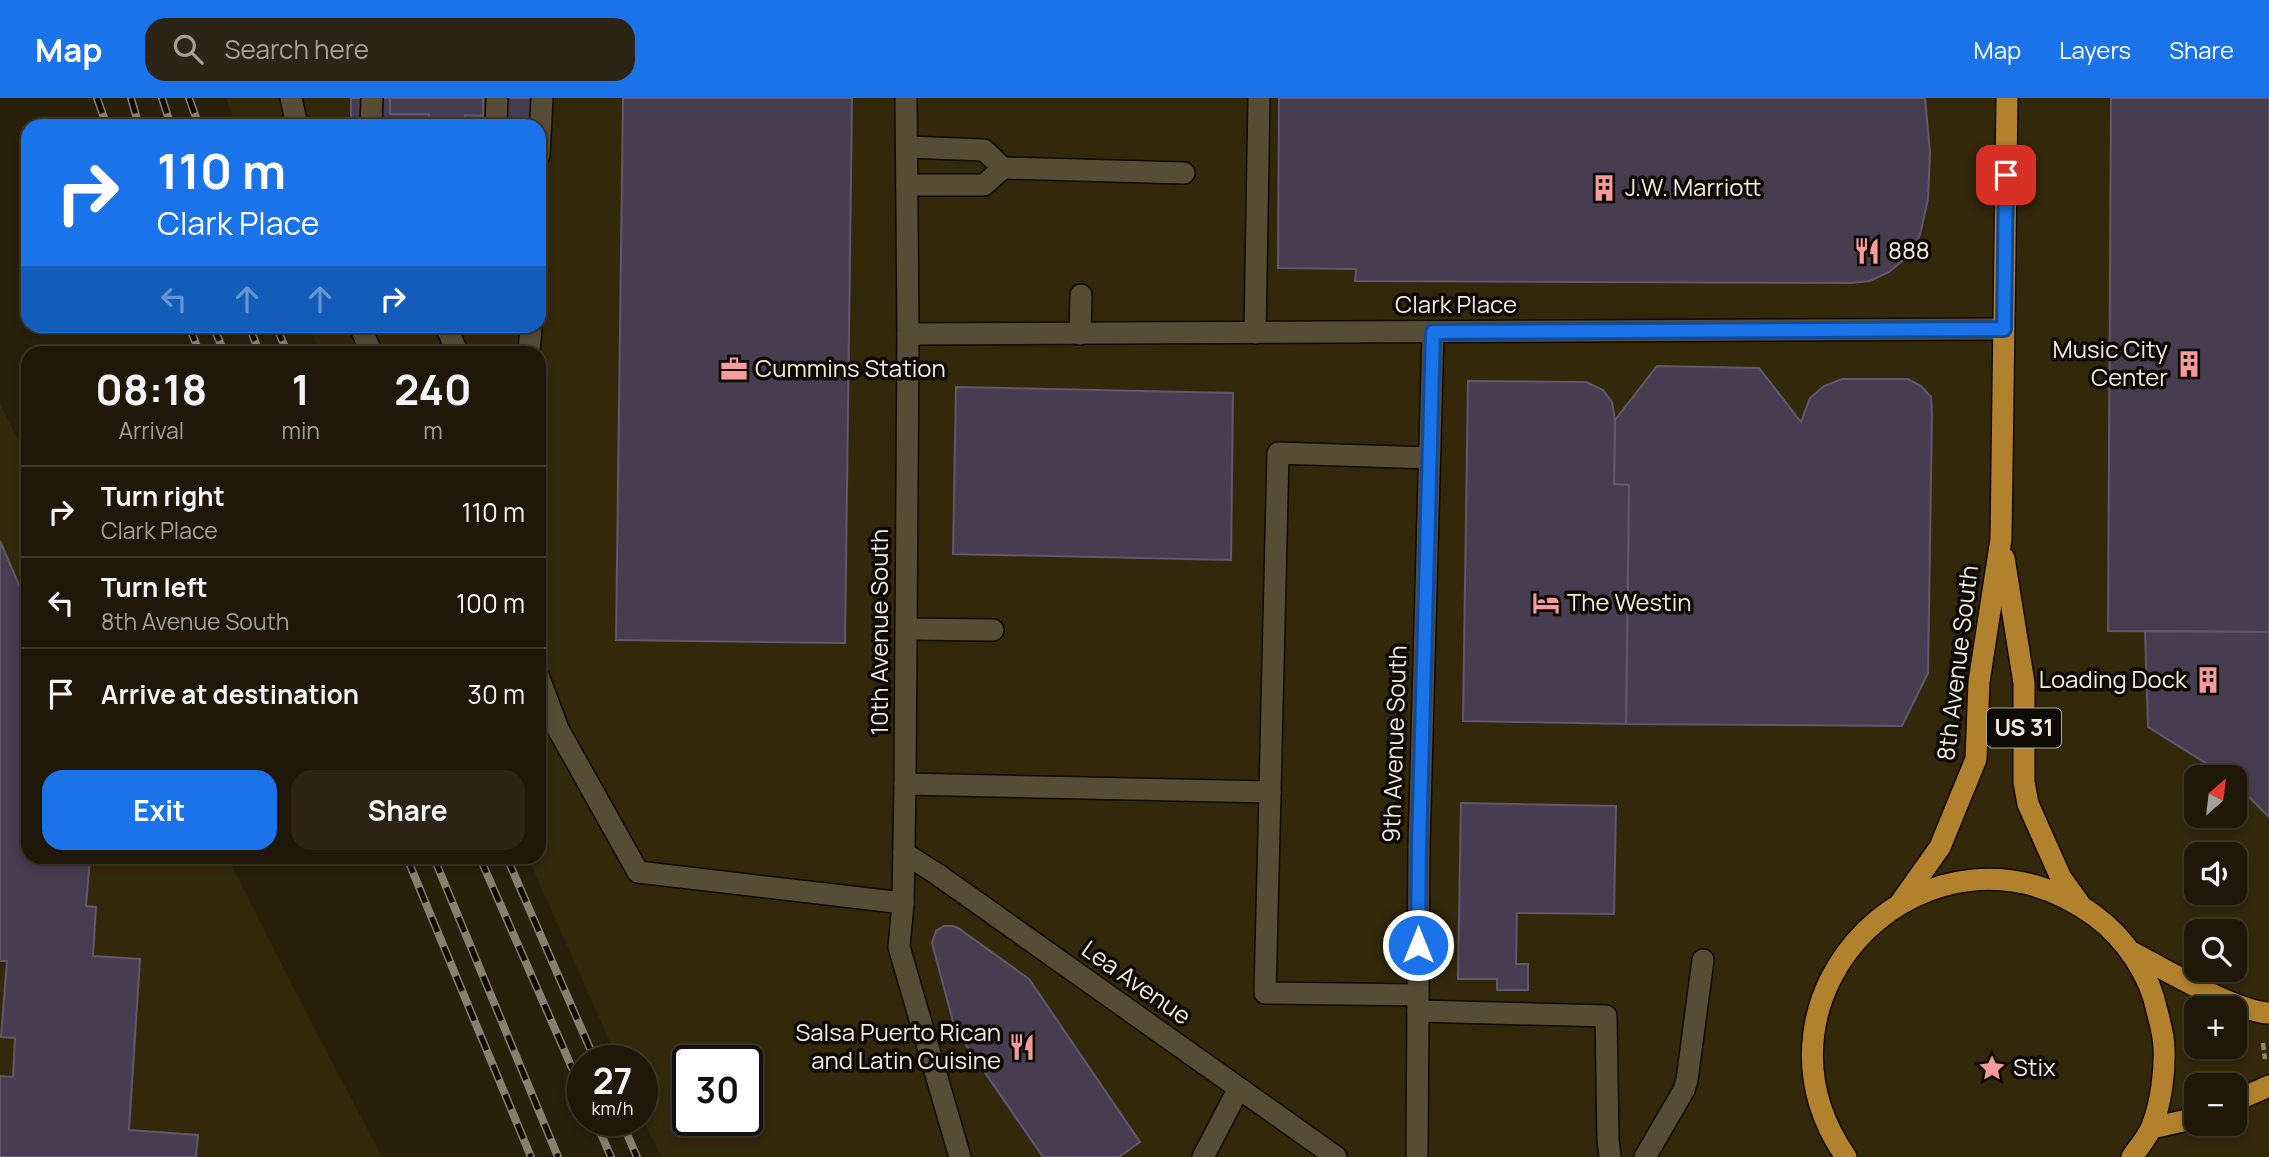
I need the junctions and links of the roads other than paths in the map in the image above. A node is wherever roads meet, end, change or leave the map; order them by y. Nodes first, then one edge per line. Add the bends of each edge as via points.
1 (291, 98) edge
2 (372, 98) edge
3 (497, 98) edge
4 (542, 98) edge
5 (906, 98) edge
6 (1259, 98) edge
7 (2007, 98) edge
8 (296, 119) edge
9 (371, 119) edge
10 (496, 119) edge
11 (541, 119) edge
12 (907, 147) junction
13 (1003, 168) junction
14 (1184, 173) dead end
15 (907, 185) junction
16 (1081, 295) dead end
17 (2004, 329) junction
18 (1433, 332) junction
19 (1255, 333) junction
20 (908, 334) junction
21 (1080, 334) junction
22 (1429, 457) junction
23 (2001, 539) junction
24 (906, 629) junction
25 (993, 630) dead end
26 (546, 696) edge
27 (905, 783) junction
28 (1270, 792) junction
29 (904, 853) junction
30 (1901, 902) junction
31 (903, 903) junction
32 (2080, 905) junction
33 (2131, 952) junction
34 (1703, 960) dead end
35 (1418, 1003) junction
36 (2269, 1013) edge
37 (2269, 1086) edge
38 (1239, 1088) junction
39 (2247, 1096) edge
40 (2184, 1121) edge
41 (2152, 1128) junction
42 (1309, 1138) junction
43 (1845, 1156) edge
44 (960, 1157) edge
45 (1203, 1157) edge
46 (1299, 1157) edge
47 (1336, 1157) edge
48 (1417, 1157) edge
49 (1610, 1157) edge
50 (1645, 1157) edge
51 (2132, 1157) edge

1 - 8 street
2 - 9 street
3 - 10 street
4 - 11 street
5 - 12 street, 10th Avenue South
6 - 19 street
7 - 17 main road, 8th Avenue South / US 31
12 - 13 street via 984,150
12 - 15 street, 10th Avenue South
13 - 14 street
13 - 15 street via 984,185
15 - 20 street, 10th Avenue South
16 - 21 street
17 - 18 street, Clark Place
17 - 23 main road, 8th Avenue South / US 31
18 - 19 street, Clark Place
18 - 22 street, 9th Avenue South
19 - 21 street, Clark Place
20 - 21 street, Clark Place
20 - 24 street, 10th Avenue South
22 - 28 street via 1278,453
22 - 35 street, 9th Avenue South
23 - 30 main road, 8th Avenue South / US 31 via 1979,682 1976,759 1940,847
23 - 32 main road, 8th Avenue South / US 31 via 2024,683 2028,804 2062,878
24 - 25 street
24 - 27 street, 10th Avenue South
26 - 31 street via 558,729 638,872
27 - 28 street
27 - 29 street, 10th Avenue South
28 - 35 street via 1265,993
29 - 31 street, 10th Avenue South
29 - 38 street, Lea Avenue
30 - 32 main road via 1944,884 1991,879 2037,886
30 - 43 main road, US 31 via 1868,926 1841,958 1823,996 1814,1037 1814,1078 1825,1118
31 - 44 street, 10th Avenue South via 899,947
32 - 33 main road, US 31 via 2108,926
33 - 36 main road via 2234,1003
33 - 41 main road, US 31 via 2154,997 2165,1046
34 - 50 street via 1687,1080
35 - 48 street, 9th Avenue South
35 - 49 street via 1606,1016
37 - 39 main road
38 - 42 street, Lea Avenue
38 - 45 street
40 - 41 main road
41 - 51 main road, US 31
42 - 46 street
42 - 47 street, Lea Avenue

